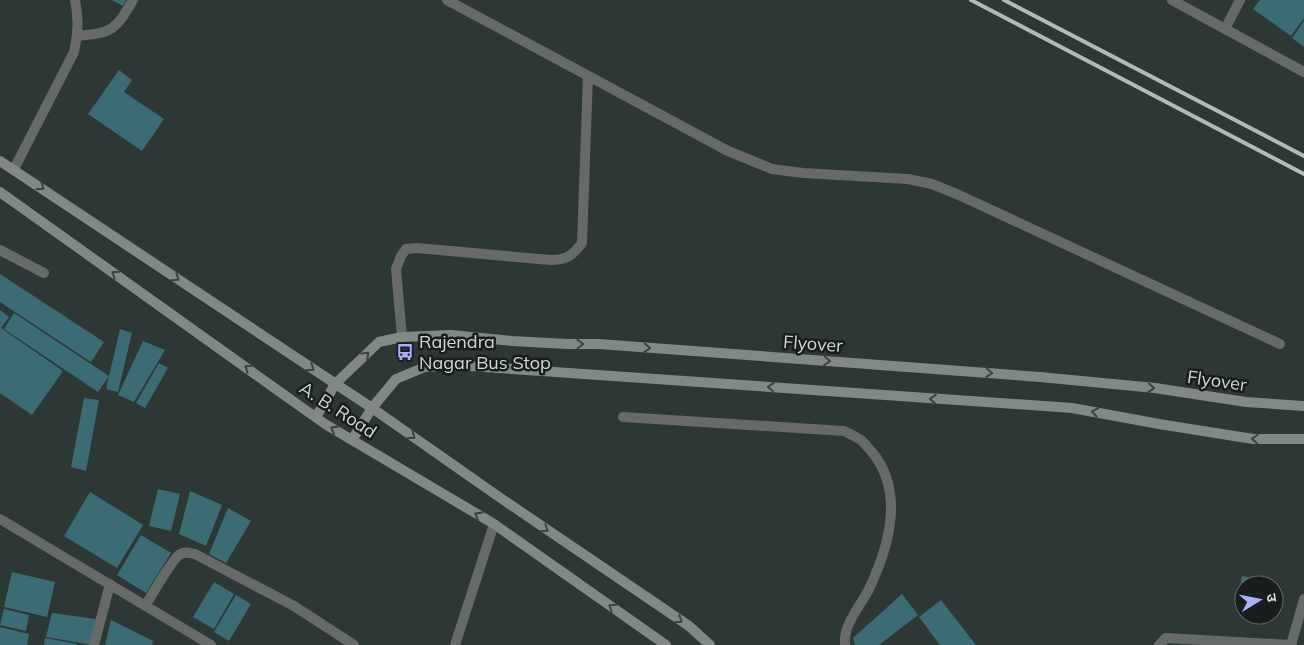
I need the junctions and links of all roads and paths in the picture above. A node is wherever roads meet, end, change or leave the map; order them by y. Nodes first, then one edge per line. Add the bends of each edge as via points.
1 (75, 0) edge
2 (133, 0) edge
3 (447, 0) edge
4 (1172, 0) edge
5 (1240, 0) edge
6 (1225, 29) junction
7 (78, 36) junction
8 (1304, 72) edge
9 (588, 76) junction
10 (0, 161) edge
11 (14, 169) junction
12 (0, 192) edge
13 (0, 250) edge
14 (44, 273) dead end
15 (402, 337) junction
16 (1280, 344) dead end
17 (335, 384) junction
18 (1304, 406) edge
19 (372, 408) junction
20 (623, 416) dead end
21 (316, 417) junction
22 (1304, 439) edge
23 (352, 440) junction
24 (0, 519) edge
25 (494, 524) junction
26 (110, 584) junction
27 (1304, 599) edge
28 (145, 606) junction
29 (94, 645) edge
30 (210, 645) edge
31 (354, 645) edge
32 (455, 645) edge
33 (666, 645) edge
34 (710, 645) edge
35 (845, 645) edge
36 (1159, 645) edge
37 (1292, 645) edge

1 - 7 street
2 - 7 street via 116,25 100,34
3 - 9 street
4 - 6 street
5 - 6 street
6 - 8 street
7 - 11 street via 74,52
9 - 15 street via 582,242 573,254 562,260 406,249 396,269
9 - 16 street via 728,151 772,169 908,179 932,184
10 - 11 main road, A. B. Road
11 -> 17 main road, A. B. Road
21 -> 12 main road, A. B. Road
13 - 14 street
17 -> 15 main road, Flyover via 379,342
15 -> 18 main road, Flyover via 450,335 599,344 1040,377
17 - 19 main road, A. B. Road
17 - 21 main road, Flyover
22 -> 19 main road via 1253,439 1072,408 455,365 425,367 396,379
19 - 23 main road
19 -> 34 main road, A. B. Road via 689,626
20 - 35 street via 844,431 862,441 878,459 887,478 892,504 883,556 847,626
23 -> 21 main road, A. B. Road
25 -> 23 main road, A. B. Road
24 - 26 street
25 - 32 street
33 -> 25 main road, A. B. Road
26 - 28 street
26 - 29 street
27 - 37 street
28 - 30 street
28 - 31 street via 172,563 180,554 187,552 294,606
36 - 37 street via 1166,638

